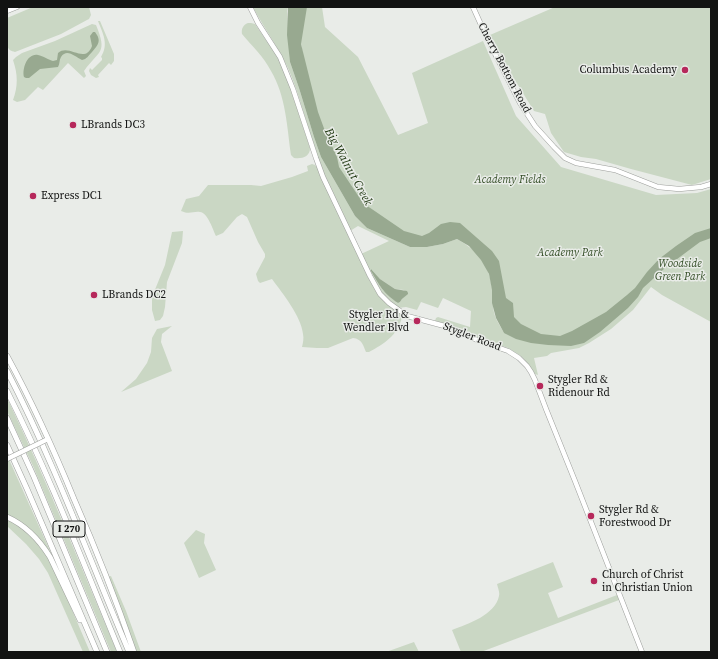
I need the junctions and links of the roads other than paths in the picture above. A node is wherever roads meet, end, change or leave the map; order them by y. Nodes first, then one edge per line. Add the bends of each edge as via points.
1 (17, 7) edge
2 (250, 7) edge
3 (473, 7) edge
4 (7, 11) edge
5 (711, 184) edge
6 (7, 356) edge
7 (7, 371) edge
8 (7, 391) edge
9 (7, 418) edge
10 (47, 440) junction
11 (7, 445) edge
12 (7, 459) edge
13 (7, 517) edge
14 (96, 652) edge
15 (107, 652) edge
16 (120, 652) edge
17 (129, 652) edge
18 (134, 652) edge
19 (642, 652) edge

1 - 4 main road
2 - 19 main road, Stygler Road via 280,57 323,176 380,294 407,316 452,328 508,351 519,358 531,372
3 - 5 main road, Cherry Bottom Road via 520,103 535,126 565,158 576,163 615,170 658,187 679,190
6 - 10 highway
7 - 17 highway via 25,405 68,503
8 - 16 highway, I 270 via 48,479
9 - 15 highway, I 270
10 - 12 main road, bridge
10 - 18 highway via 80,512
11 - 14 highway
13 - 14 highway via 23,526 50,557

